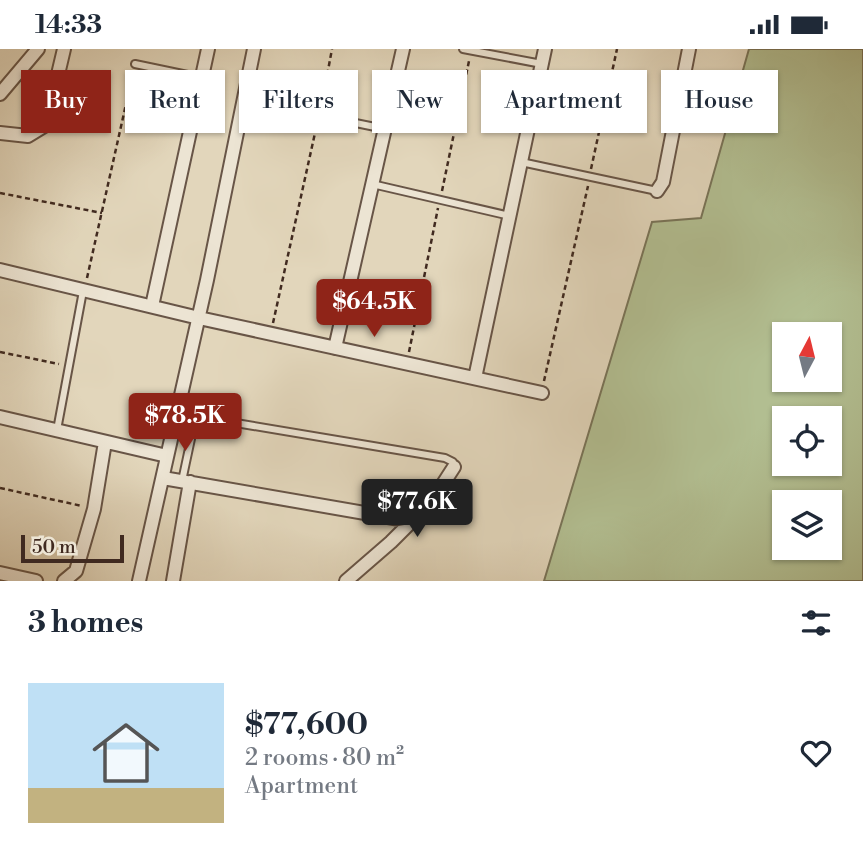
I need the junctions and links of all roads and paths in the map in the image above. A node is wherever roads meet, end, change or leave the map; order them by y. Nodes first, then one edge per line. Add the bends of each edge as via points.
1 (38, 49) edge
2 (64, 49) edge
3 (208, 49) edge
4 (254, 49) edge
5 (332, 49) edge
6 (403, 49) edge
7 (463, 49) edge
8 (545, 49) edge
9 (617, 49) edge
10 (689, 49) edge
11 (135, 64) joint
12 (542, 64) junction
13 (164, 70) edge
14 (204, 70) edge
15 (249, 70) edge
16 (328, 70) edge
17 (398, 70) edge
18 (0, 94) edge
19 (239, 120) edge
20 (0, 133) edge
21 (190, 133) edge
22 (315, 133) edge
23 (384, 133) edge
24 (521, 162) junction
25 (589, 177) junction
26 (372, 184) junction
27 (657, 191) joint
28 (0, 193) edge
29 (102, 213) junction
30 (510, 216) junction
31 (0, 270) edge
32 (83, 291) junction
33 (152, 306) junction
34 (199, 318) junction
35 (270, 334) junction
36 (335, 348) junction
37 (0, 352) edge
38 (69, 366) junction
39 (475, 378) junction
40 (542, 393) joint
41 (0, 417) edge
42 (57, 430) junction
43 (106, 442) junction
44 (167, 456) junction
45 (454, 467) joint
46 (163, 478) junction
47 (186, 481) junction
48 (0, 488) edge
49 (94, 509) junction
50 (411, 521) junction
51 (0, 573) edge
52 (36, 581) edge
53 (64, 581) edge
54 (139, 581) edge
55 (173, 581) edge
56 (346, 581) edge

1 - 18 street
2 - 20 street via 46,125 28,136
3 - 14 street
4 - 15 street
5 - 16 path
6 - 17 street
7 - 12 lane
8 - 12 street
9 - 25 path
10 - 27 street via 663,183
11 - 13 lane
11 - 29 path
12 - 24 street
19 - 34 street
21 - 33 street
22 - 35 path
23 - 26 street
24 - 25 lane
24 - 30 street
25 - 27 lane
25 - 40 path
26 - 30 lane
26 - 36 street
28 - 29 path
29 - 32 path
30 - 39 street
31 - 32 street
32 - 33 street
32 - 38 lane
33 - 34 street
34 - 35 street
34 - 44 street
35 - 36 street
36 - 39 street
37 - 38 path
38 - 42 lane
39 - 40 street
41 - 42 street
42 - 43 street
43 - 44 street
43 - 49 street
44 - 46 street
45 - 47 lane via 445,457 200,417 195,420
45 - 50 street via 432,501
46 - 47 street
46 - 54 street
47 - 50 street
47 - 55 street
48 - 49 path
49 - 53 street via 76,571
50 - 56 street
51 - 52 street

